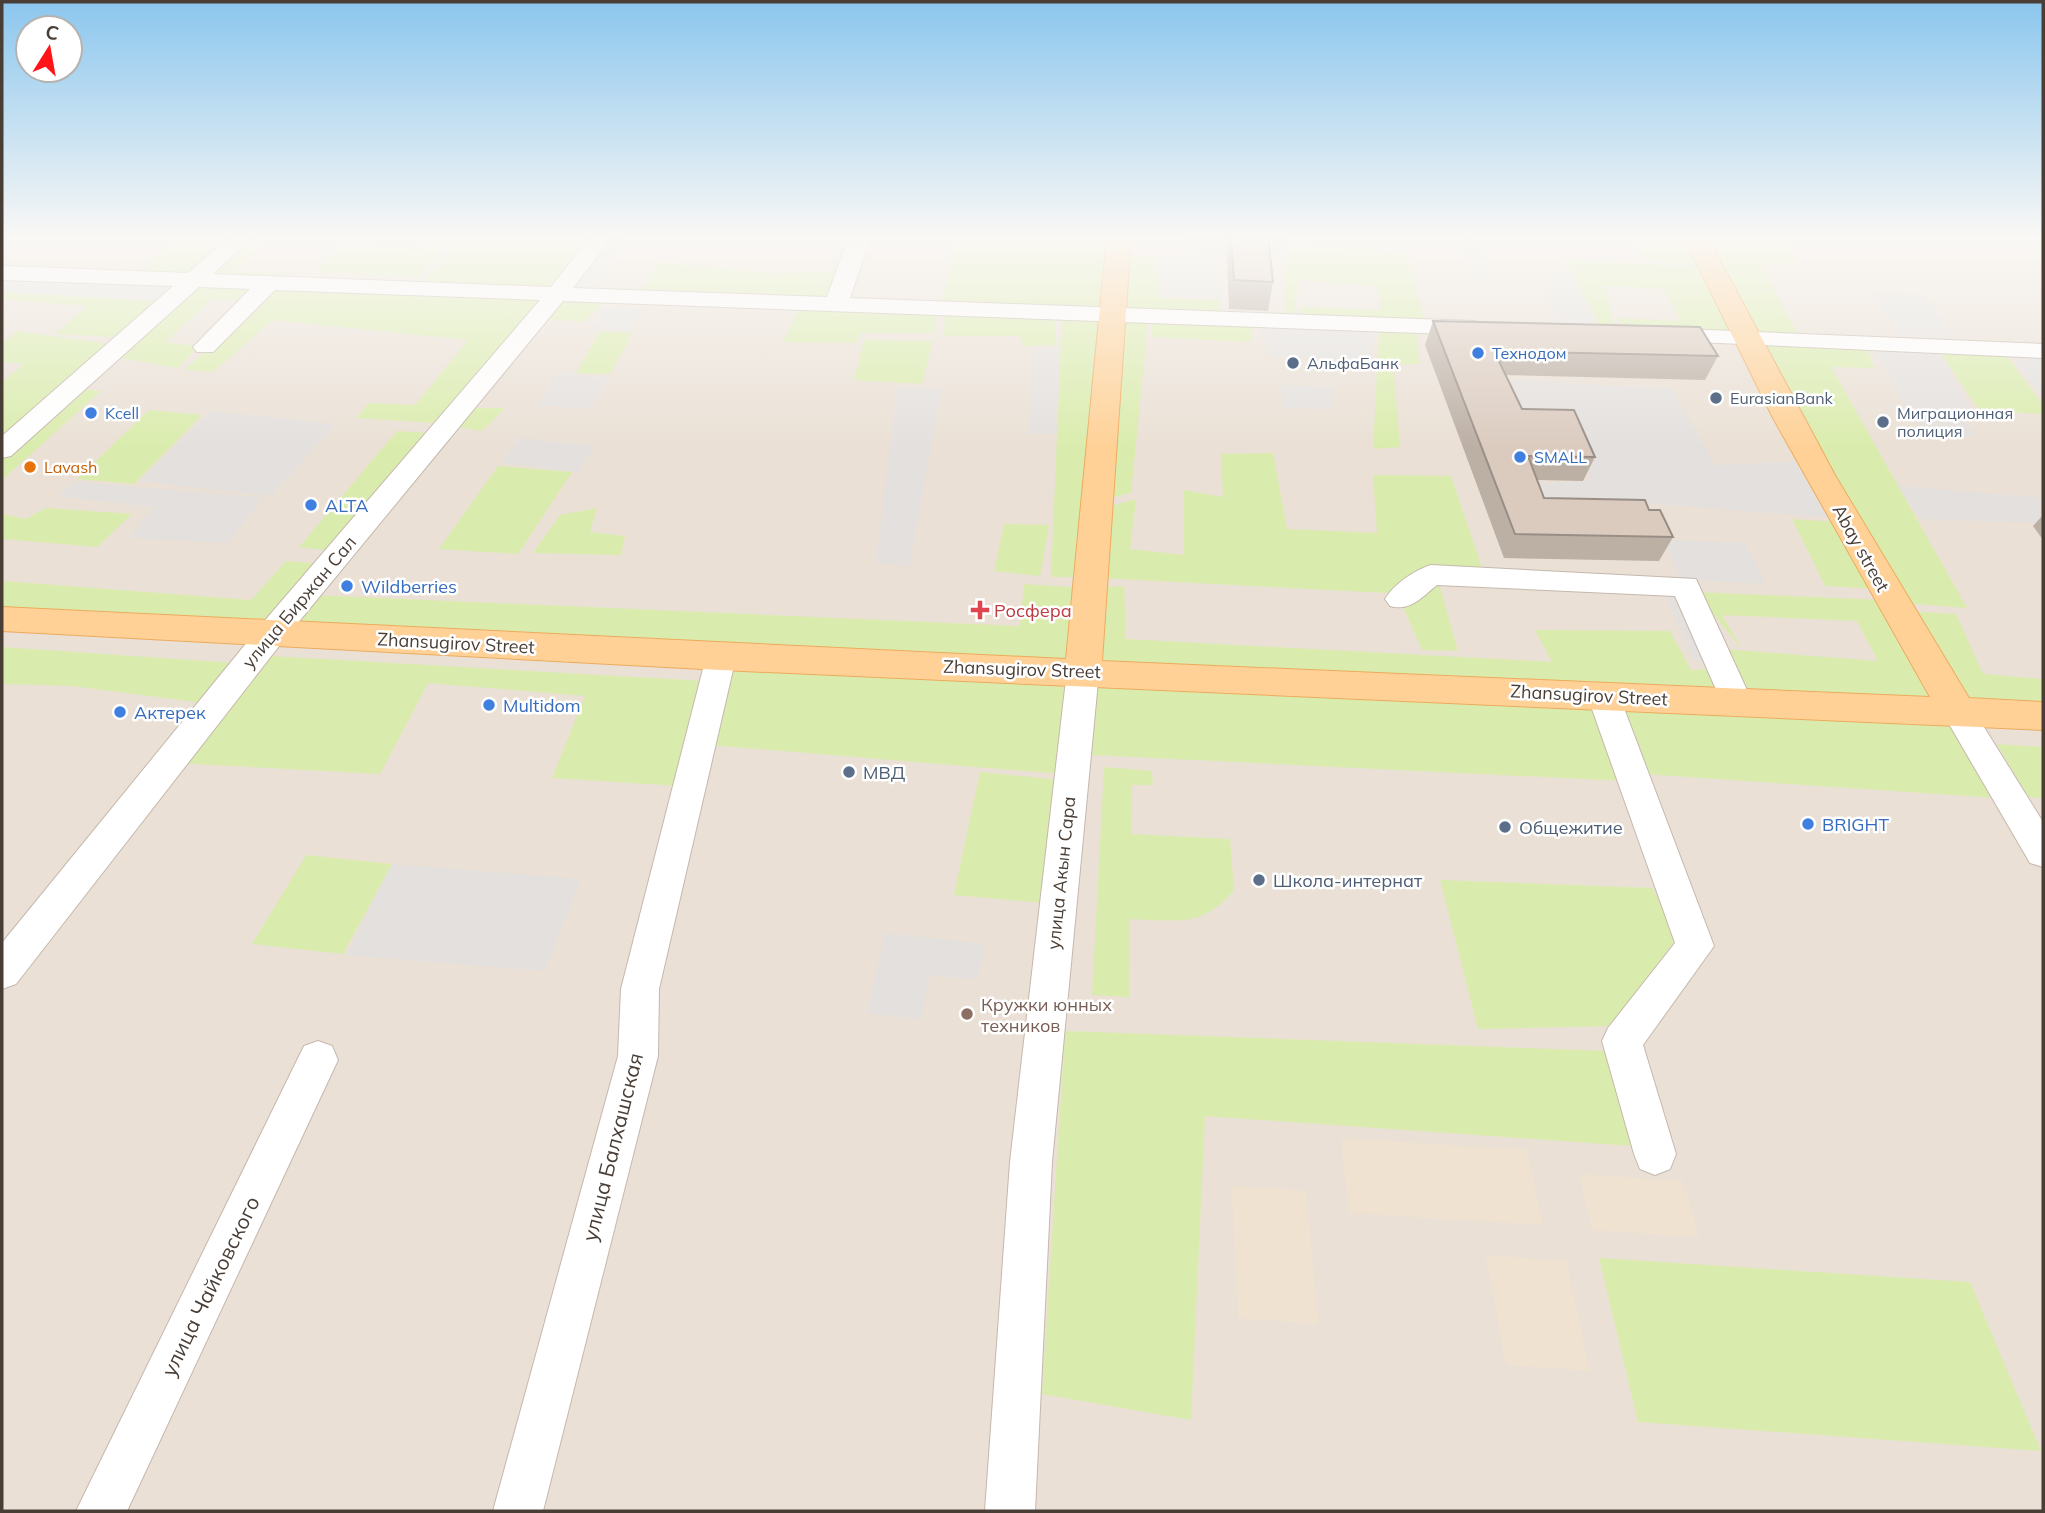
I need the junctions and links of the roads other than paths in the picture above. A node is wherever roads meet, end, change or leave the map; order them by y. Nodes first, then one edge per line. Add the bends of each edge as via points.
1 (162, 307) edge
2 (245, 307) edge
3 (547, 307) edge
4 (876, 307) edge
5 (1112, 307) edge
6 (1729, 307) edge
7 (1111, 316) junction
8 (1499, 329) edge
9 (1633, 334) edge
10 (1744, 338) junction
11 (205, 347) dead end
12 (2043, 351) edge
13 (2, 450) edge
14 (1400, 600) dead end
15 (2, 619) edge
16 (272, 633) junction
17 (721, 657) junction
18 (1083, 671) junction
19 (1603, 695) junction
20 (1736, 701) junction
21 (1958, 712) junction
22 (2043, 716) edge
23 (2043, 852) edge
24 (2, 972) edge
25 (318, 1060) dead end
26 (1655, 1154) dead end
27 (102, 1511) edge
28 (518, 1511) edge
29 (1010, 1511) edge

1 - 13 street
2 - 11 street
3 - 16 street, улица Биржан Сал
4 - 7 street
5 - 7 main road, улица Акын Сара
6 - 10 main road, Abay street
7 - 8 street
7 - 18 main road, улица Акын Сара
9 - 10 street
10 - 12 street
10 - 21 main road, Abay street
14 - 20 street via 1431,575 1686,586
15 - 16 main road, Zhansugirov Street
16 - 17 main road, Zhansugirov Street
16 - 24 street, улица Биржан Сал
17 - 18 main road, Zhansugirov Street
17 - 28 street, улица Балхашская via 640,989 638,1056
18 - 19 main road, Zhansugirov Street
18 - 29 street, улица Акын Сара via 1031,1162
19 - 20 main road, Zhansugirov Street
19 - 26 street via 1695,946 1622,1041
20 - 21 main road, Zhansugirov Street
21 - 22 main road, Zhansugirov Street
21 - 23 street, Abay street
25 - 27 street, улица Чайковского

